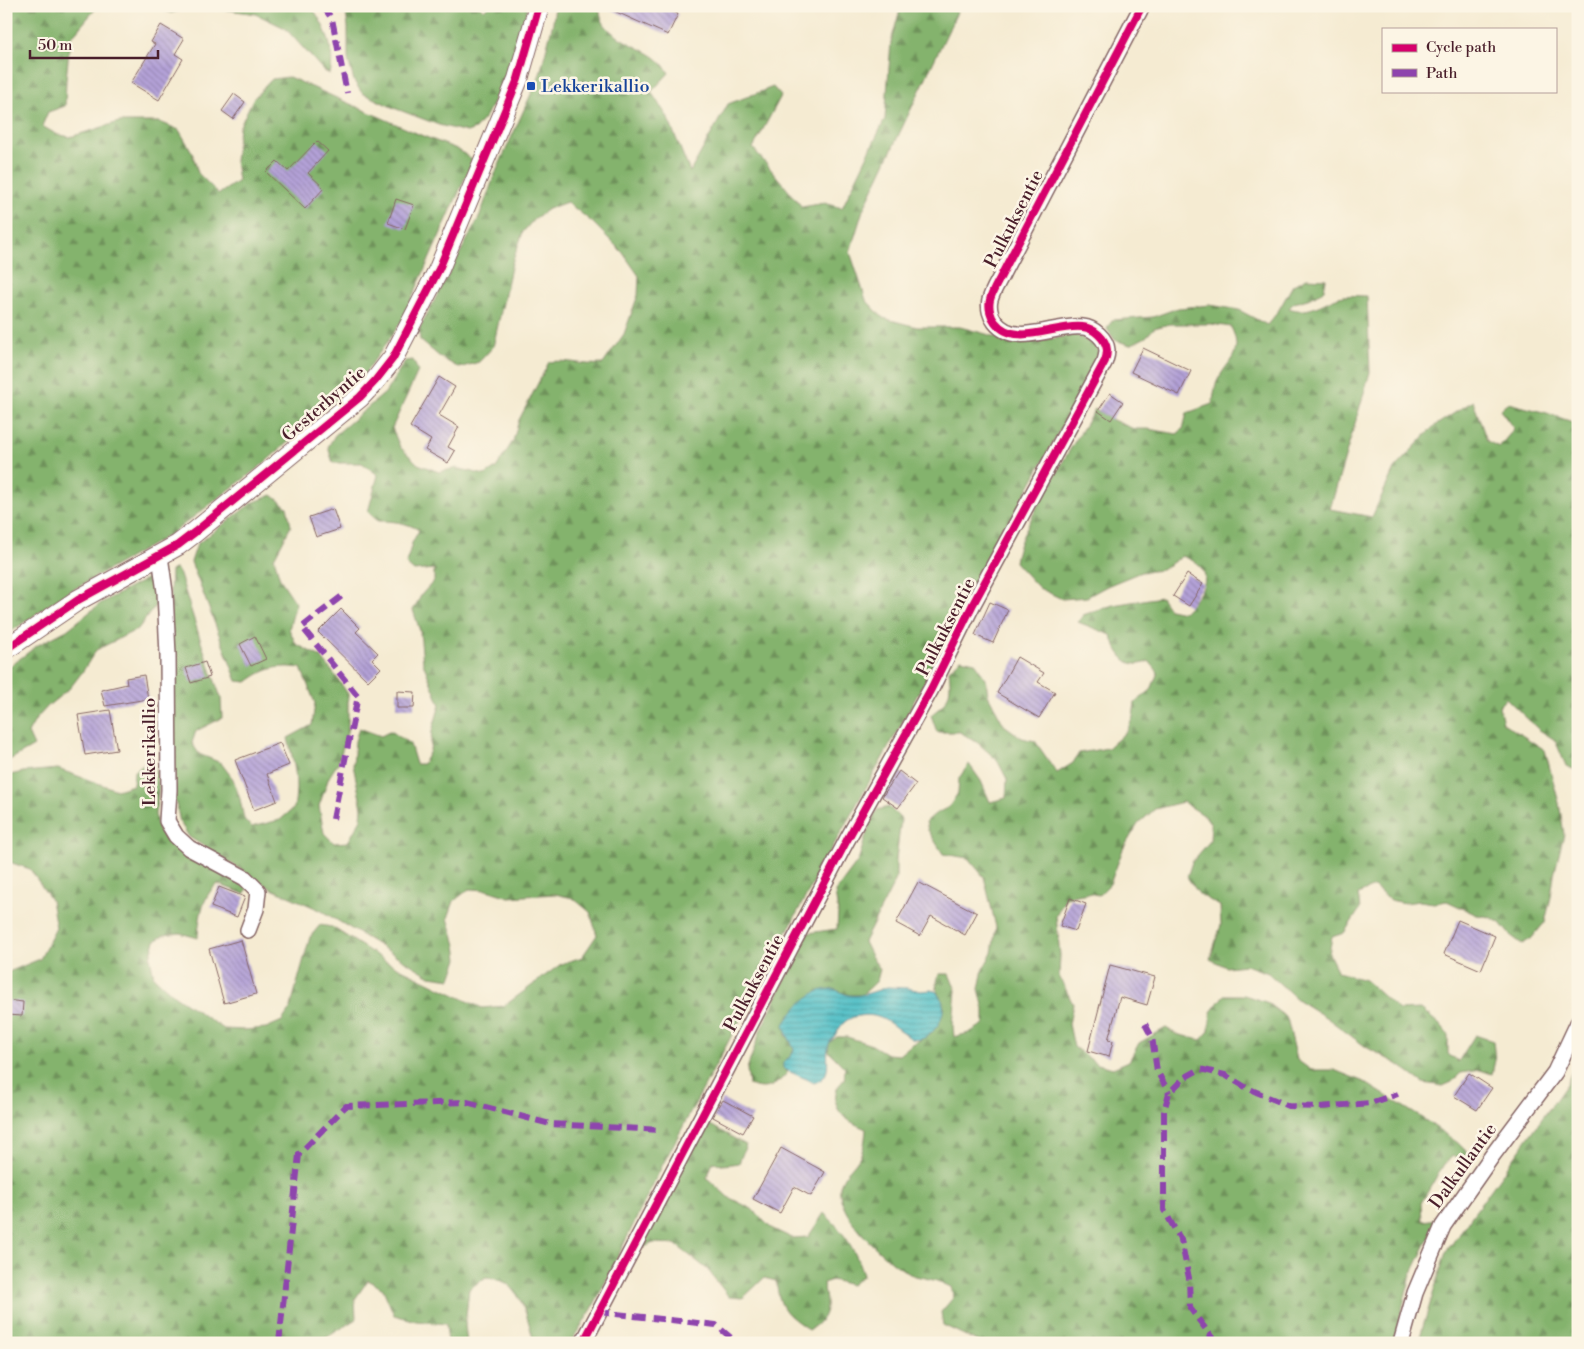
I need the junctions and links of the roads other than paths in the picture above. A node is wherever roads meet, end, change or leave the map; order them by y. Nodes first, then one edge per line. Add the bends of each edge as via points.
1 (539, 6) edge
2 (1142, 6) edge
3 (160, 556) junction
4 (6, 649) edge
5 (248, 930) dead end
6 (1578, 1023) edge
7 (582, 1343) edge
8 (1401, 1343) edge

1 - 3 street, Gesterbyntie via 518,79 489,150 439,268 393,358 360,397 195,532
2 - 7 street, Pulkuksentie via 989,301 991,317 999,327 1012,334 1083,327 1094,331 1107,349 1105,361 847,840
3 - 4 street, Gesterbyntie via 78,600
3 - 5 street, Lekkerikallio via 168,655 167,821 189,848 245,878 258,892
6 - 8 street, Dalkullantie via 1555,1072 1444,1226 1415,1293

